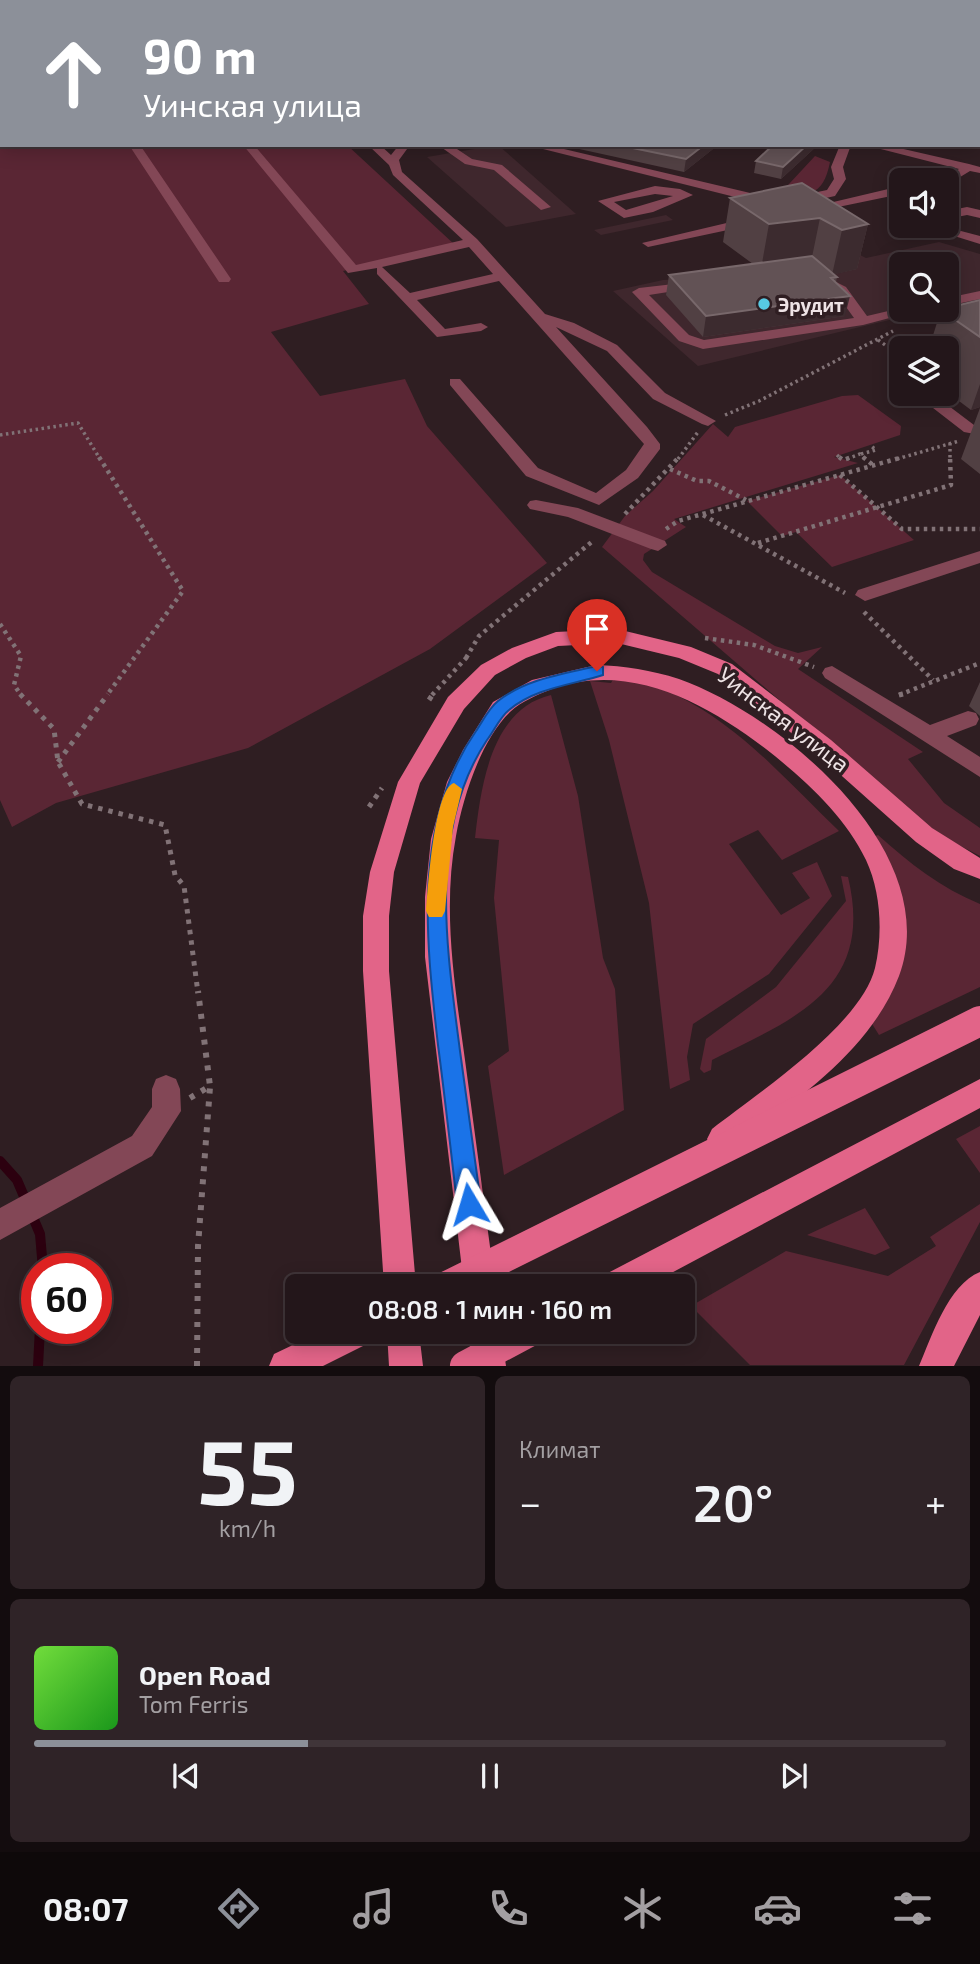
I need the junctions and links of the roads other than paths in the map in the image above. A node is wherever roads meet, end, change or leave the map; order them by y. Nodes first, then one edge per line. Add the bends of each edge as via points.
1 (135, 147) edge
2 (250, 147) edge
3 (375, 147) edge
4 (404, 147) edge
5 (446, 147) edge
6 (540, 147) edge
7 (845, 147) edge
8 (885, 147) edge
9 (925, 147) edge
10 (917, 155) junction
11 (393, 163) junction
12 (975, 169) edge
13 (889, 192) edge
14 (687, 195) junction
15 (767, 201) junction
16 (545, 207) dead end
17 (959, 213) edge
18 (980, 214) edge
19 (959, 234) edge
20 (980, 240) edge
21 (472, 242) junction
22 (648, 243) dead end
23 (382, 271) dead end
24 (502, 276) junction
25 (821, 276) edge
26 (224, 279) dead end
27 (705, 283) edge
28 (980, 295) edge
29 (407, 298) junction
30 (959, 299) edge
31 (889, 315) edge
32 (539, 317) junction
33 (863, 321) junction
34 (481, 327) dead end
35 (455, 382) dead end
36 (939, 406) edge
37 (708, 421) road end
38 (975, 434) edge
39 (536, 505) dead end
40 (655, 544) road end
41 (980, 557) edge
42 (857, 599) road end
43 (832, 673) dead end
44 (968, 719) dead end
45 (928, 735) junction
46 (980, 768) edge
47 (980, 869) edge
48 (980, 1021) edge
49 (980, 1093) edge
50 (166, 1100) road end
51 (680, 1172) junction
52 (0, 1225) edge
53 (399, 1274) edge
54 (472, 1274) edge
55 (478, 1274) edge
56 (638, 1274) edge
57 (980, 1288) edge
58 (331, 1344) edge
59 (404, 1344) edge
60 (486, 1344) edge
61 (506, 1344) edge
62 (286, 1366) edge
63 (406, 1366) edge
64 (465, 1366) edge
65 (489, 1366) edge
66 (936, 1366) edge

1 - 26 street
2 - 21 street via 353,270
3 - 11 street
4 - 11 street
5 - 16 street via 469,162 498,167
6 - 15 street
7 - 15 street via 837,167 840,179 831,193 789,202
8 - 10 street
9 - 10 street
10 - 12 street
11 - 21 street via 397,173
13 - 22 street
14 - 14 street via 655,190 604,201 624,214
14 - 15 street via 732,206
17 - 18 street
19 - 20 street
21 - 24 street
23 - 29 street
24 - 29 street
24 - 32 street
25 - 33 street via 841,290
27 - 33 street via 639,292 684,338 703,345
28 - 30 street
29 - 34 street via 442,334
31 - 33 street
32 - 35 street via 652,444 632,474 598,500 532,472
32 - 37 street via 612,348 659,396
36 - 38 street
39 - 40 street via 572,512
41 - 42 street
43 - 45 street
44 - 45 street
45 - 46 street
47 - 53 main road, Уинская улица via 924,835 823,746 725,669 684,652 617,636 556,639 488,670 456,703 409,782 376,916 376,971
48 - 51 main road, bridge
49 - 56 main road
50 - 52 street via 142,1146
51 - 54 main road, bridge
51 - 55 main road, Уинская улица, bridge via 816,1065 863,1018 887,975 892,929 887,890 875,855 848,812 763,732 704,699 646,677 597,671 530,689 501,707 471,751 453,791 444,827 435,909 438,957
57 - 66 main road via 959,1317
58 - 62 main road
59 - 63 main road
60 - 65 main road
61 - 64 main road, bridge

